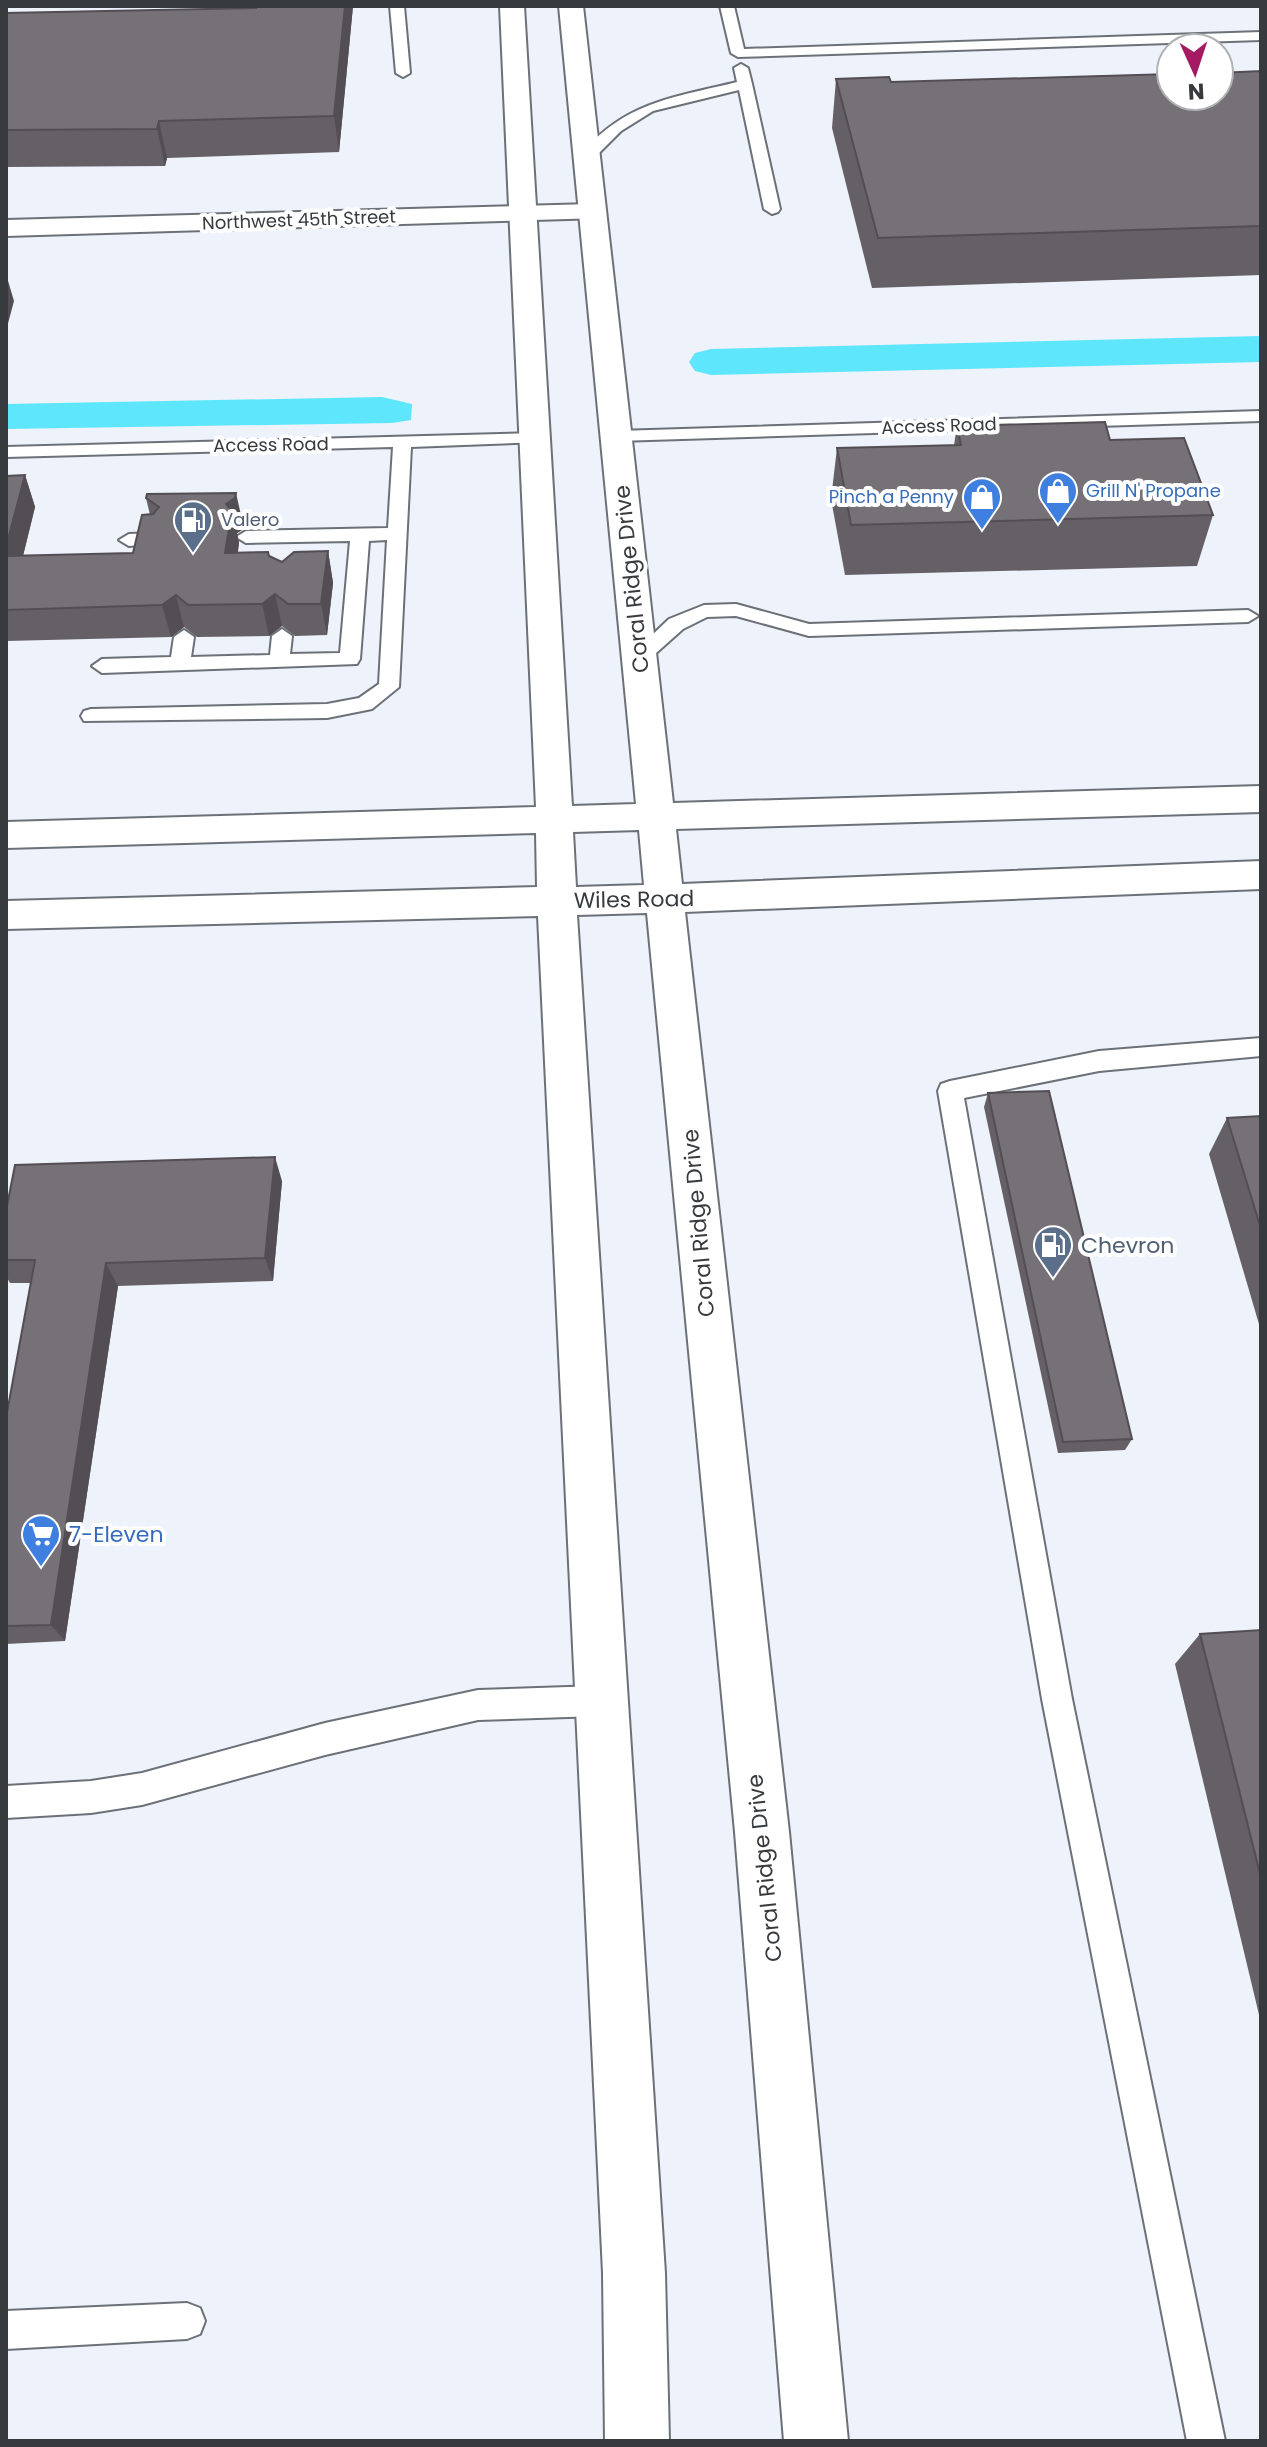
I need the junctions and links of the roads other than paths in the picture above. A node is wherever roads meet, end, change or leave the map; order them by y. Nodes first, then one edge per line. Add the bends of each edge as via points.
1 (397, 6) edge
2 (512, 6) edge
3 (571, 6) edge
4 (727, 6) edge
5 (1261, 36) edge
6 (738, 53) junction
7 (403, 73) dead end
8 (745, 84) junction
9 (586, 158) junction
10 (772, 209) dead end
11 (592, 212) junction
12 (524, 214) junction
13 (6, 228) edge
14 (1261, 416) edge
15 (617, 436) junction
16 (537, 438) junction
17 (402, 442) junction
18 (6, 452) edge
19 (398, 534) junction
20 (360, 535) junction
21 (292, 536) junction
22 (246, 537) dead end
23 (154, 539) edge
24 (129, 540) dead end
25 (290, 561) edge
26 (1248, 616) dead end
27 (282, 636) dead end
28 (184, 637) dead end
29 (639, 657) junction
30 (279, 661) junction
31 (180, 664) junction
32 (102, 666) dead end
33 (91, 716) dead end
34 (1261, 799) edge
35 (655, 816) junction
36 (554, 818) junction
37 (6, 835) edge
38 (1261, 875) edge
39 (665, 898) junction
40 (557, 901) junction
41 (6, 915) edge
42 (1261, 1047) edge
43 (598, 1701) junction
44 (6, 1802) edge
45 (187, 2321) dead end
46 (6, 2330) edge
47 (637, 2441) edge
48 (816, 2441) edge
49 (1206, 2441) edge

1 - 7 lane
2 - 12 main road
3 - 9 main road, Coral Ridge Drive
4 - 6 lane
5 - 6 lane
6 - 8 lane
8 - 9 lane via 648,108 616,128
8 - 10 lane
9 - 11 main road, Coral Ridge Drive
11 - 12 main road, Northwest 45th Street
11 - 15 main road, Coral Ridge Drive
12 - 13 main road, Northwest 45th Street
12 - 16 main road
14 - 15 lane, Access Road
15 - 29 main road, Coral Ridge Drive
16 - 17 lane, Access Road
16 - 36 main road
17 - 18 lane, Access Road
17 - 19 lane
19 - 20 lane
19 - 33 lane via 389,687 365,704 327,711
20 - 21 lane
20 - 30 lane via 350,659
21 - 22 lane
21 - 25 lane
23 - 24 lane
26 - 29 lane via 809,630 736,610 704,611 676,624
27 - 30 lane
28 - 31 lane
29 - 35 main road, Coral Ridge Drive
30 - 31 lane
31 - 32 lane
34 - 35 main road
35 - 36 main road
35 - 39 main road, Coral Ridge Drive
36 - 37 main road
36 - 40 main road
38 - 39 main road, Wiles Road
39 - 40 main road, Wiles Road
39 - 48 main road, Coral Ridge Drive via 793,2148
40 - 41 main road, Wiles Road
40 - 43 main road
42 - 49 lane via 1099,1061 950,1091 1057,1699
43 - 44 lane via 478,1705 325,1739 142,1789
43 - 47 main road via 634,2273
45 - 46 lane

